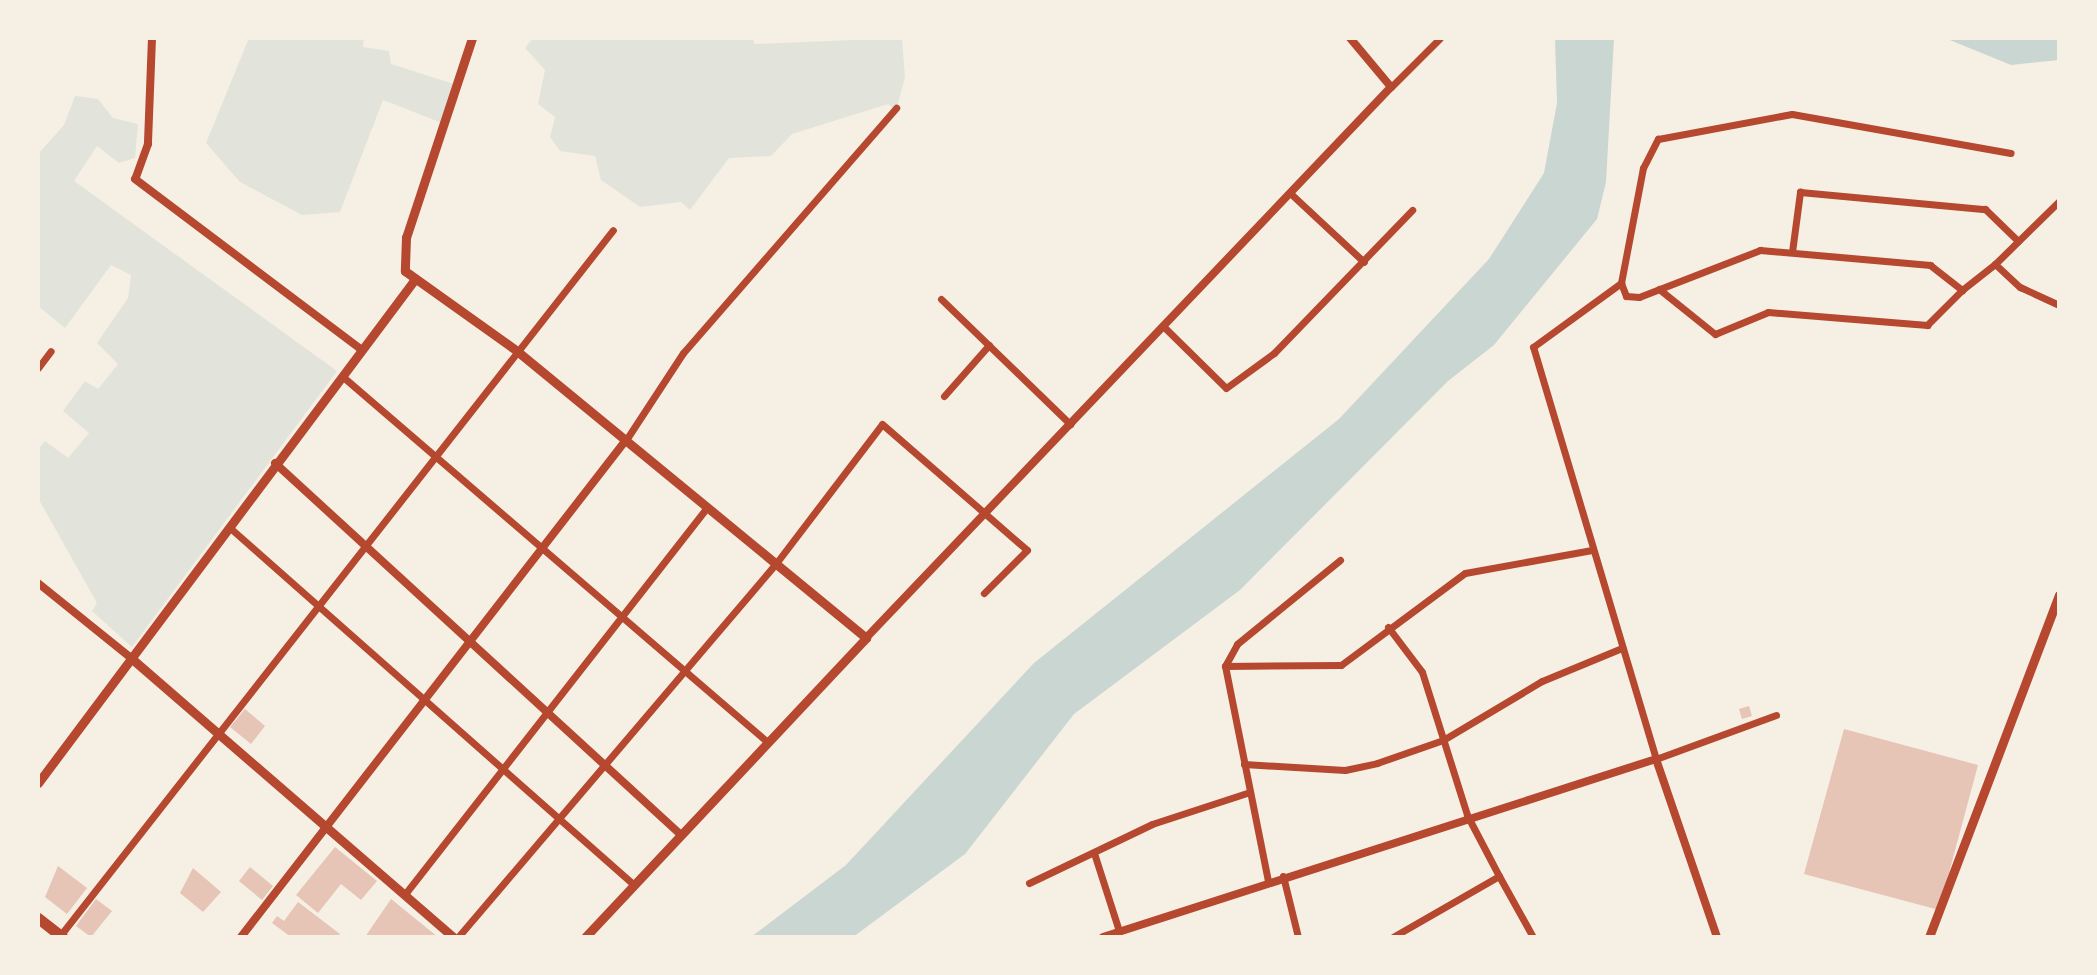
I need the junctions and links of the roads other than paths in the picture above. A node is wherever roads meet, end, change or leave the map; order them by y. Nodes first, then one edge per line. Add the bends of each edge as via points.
1 (152, 38) edge
2 (472, 38) edge
3 (1350, 38) edge
4 (1440, 38) edge
5 (1391, 87) junction
6 (896, 108) dead end
7 (2011, 153) dead end
8 (1290, 193) junction
9 (2059, 201) edge
10 (1412, 210) dead end
11 (613, 230) dead end
12 (2018, 241) junction
13 (1792, 252) junction
14 (1364, 262) junction
15 (1995, 264) junction
16 (415, 279) junction
17 (1621, 283) junction
18 (1659, 289) junction
19 (1962, 290) junction
20 (941, 299) dead end
21 (2059, 305) edge
22 (1163, 326) junction
23 (989, 345) junction
24 (362, 350) junction
25 (51, 351) dead end
26 (517, 351) junction
27 (38, 368) edge
28 (342, 376) junction
29 (944, 396) dead end
30 (1070, 424) junction
31 (626, 440) junction
32 (433, 454) junction
33 (275, 463) junction
34 (704, 511) junction
35 (986, 513) junction
36 (229, 527) junction
37 (363, 543) junction
38 (1592, 550) junction
39 (545, 551) junction
40 (1340, 560) dead end
41 (774, 566) junction
42 (38, 583) edge
43 (984, 593) dead end
44 (2059, 595) edge
45 (318, 604) junction
46 (620, 615) junction
47 (1388, 627) junction
48 (866, 638) junction
49 (474, 645) junction
50 (1622, 648) junction
51 (131, 658) junction
52 (1225, 666) junction
53 (684, 671) junction
54 (427, 705) junction
55 (549, 709) junction
56 (1776, 715) dead end
57 (216, 732) junction
58 (765, 740) junction
59 (1443, 740) junction
60 (1656, 759) junction
61 (1244, 764) junction
62 (605, 765) junction
63 (501, 772) junction
64 (38, 783) edge
65 (1250, 792) junction
66 (1467, 815) junction
67 (559, 820) junction
68 (330, 827) junction
69 (680, 834) junction
70 (1094, 853) junction
71 (1283, 876) junction
72 (1499, 876) junction
73 (1268, 881) junction
74 (1029, 883) dead end
75 (633, 884) junction
76 (405, 894) junction
77 (38, 918) edge
78 (1119, 931) junction
79 (60, 936) edge
80 (241, 937) edge
81 (455, 937) edge
82 (585, 937) edge
83 (1103, 937) edge
84 (1298, 937) edge
85 (1393, 937) edge
86 (1533, 937) edge
87 (1717, 937) edge
88 (1929, 937) edge

1 - 24 street via 148,144 135,179
2 - 16 main road via 406,237 404,268
3 - 5 street
4 - 5 street
5 - 8 street
6 - 31 street via 683,353
7 - 17 street via 1792,114 1658,139 1643,168
8 - 14 street
8 - 22 street
9 - 12 street
10 - 14 street
11 - 26 street
12 - 13 street via 1985,209 1800,192
12 - 15 street
13 - 18 street via 1760,250
13 - 19 street via 1930,265
14 - 22 street via 1274,353 1226,388
15 - 19 street
15 - 21 street via 2020,287
16 - 24 main road
16 - 26 main road
17 - 18 street via 1630,297
17 - 38 street via 1533,347
18 - 19 street via 1715,334 1768,312 1927,325
20 - 23 street
22 - 30 street
23 - 29 street
23 - 30 street
24 - 28 main road
25 - 27 street
26 - 31 main road
26 - 32 street
28 - 32 street
28 - 33 main road
30 - 35 street
31 - 34 main road
31 - 39 street
32 - 37 street
32 - 39 street
33 - 36 main road
33 - 37 street
34 - 41 main road
34 - 46 street
35 - 41 street via 882,424
35 - 43 street via 1027,550
35 - 48 street
36 - 45 street
36 - 51 main road
37 - 45 street
37 - 49 street
38 - 47 street via 1465,573
38 - 50 street
39 - 46 street
39 - 49 street
40 - 52 street via 1237,644
41 - 48 main road
41 - 53 street
42 - 51 street
44 - 88 main road
45 - 54 street
45 - 57 street
46 - 53 street
46 - 55 street
47 - 52 street via 1341,665
47 - 59 street via 1422,672
48 - 58 main road
49 - 54 street
49 - 55 street
50 - 59 street via 1542,681
50 - 60 street
51 - 57 main road
51 - 64 main road
52 - 61 street
53 - 58 street
53 - 62 street
54 - 63 street
54 - 68 street
55 - 62 street
55 - 63 street
56 - 60 street
57 - 68 main road
57 - 79 street
58 - 69 main road
59 - 61 street via 1345,770
59 - 66 street
60 - 66 street
60 - 87 street
61 - 65 street
62 - 67 street
62 - 69 street
63 - 67 street
63 - 76 street
65 - 70 street via 1152,824
65 - 73 street
66 - 71 street
66 - 72 street
67 - 75 street
67 - 81 street
68 - 76 main road
68 - 80 street
69 - 75 main road
70 - 74 street
70 - 78 street
71 - 73 street
71 - 84 street
72 - 85 street
72 - 86 street
73 - 78 street
75 - 82 main road
76 - 81 main road
77 - 79 main road
78 - 83 street

